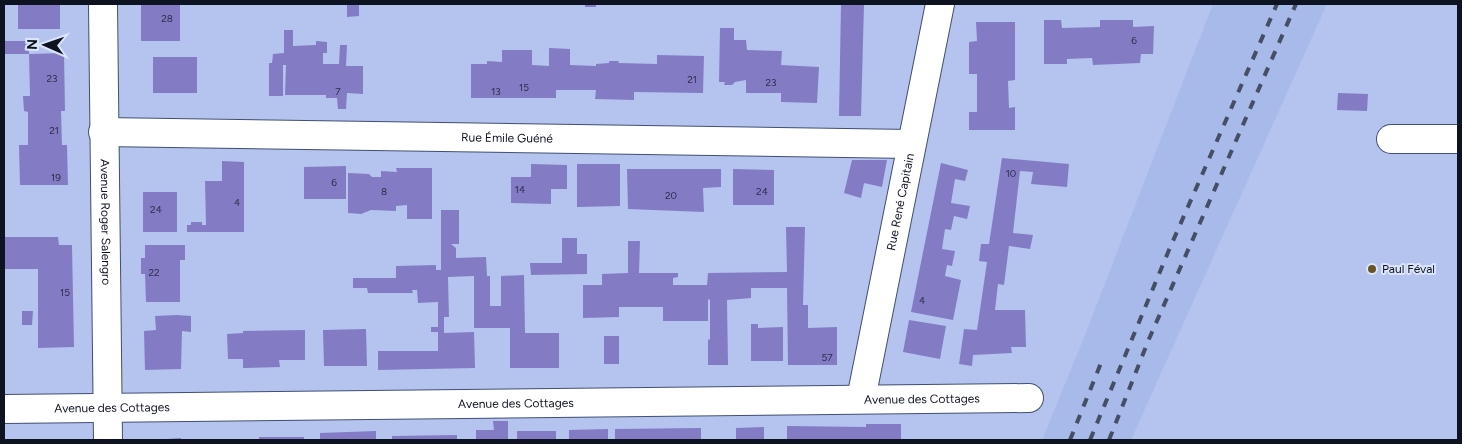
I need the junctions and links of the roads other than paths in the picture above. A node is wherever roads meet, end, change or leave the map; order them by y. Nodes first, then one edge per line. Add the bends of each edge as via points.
1 (102, 4) edge
2 (940, 4) edge
3 (103, 132) junction
4 (1391, 139) dead end
5 (1458, 139) edge
6 (911, 144) junction
7 (1029, 398) dead end
8 (861, 400) junction
9 (107, 407) junction
10 (4, 409) edge
11 (108, 440) edge

1 - 3 street, Avenue Roger Salengro
2 - 6 street, Rue René Capitain
3 - 6 street, Rue Émile Guéné
3 - 9 street, Avenue Roger Salengro
4 - 5 street
6 - 8 street, Rue René Capitain
7 - 8 street, Avenue des Cottages
8 - 9 street, Avenue des Cottages
9 - 10 street, Avenue des Cottages
9 - 11 street, Avenue Roger Salengro

